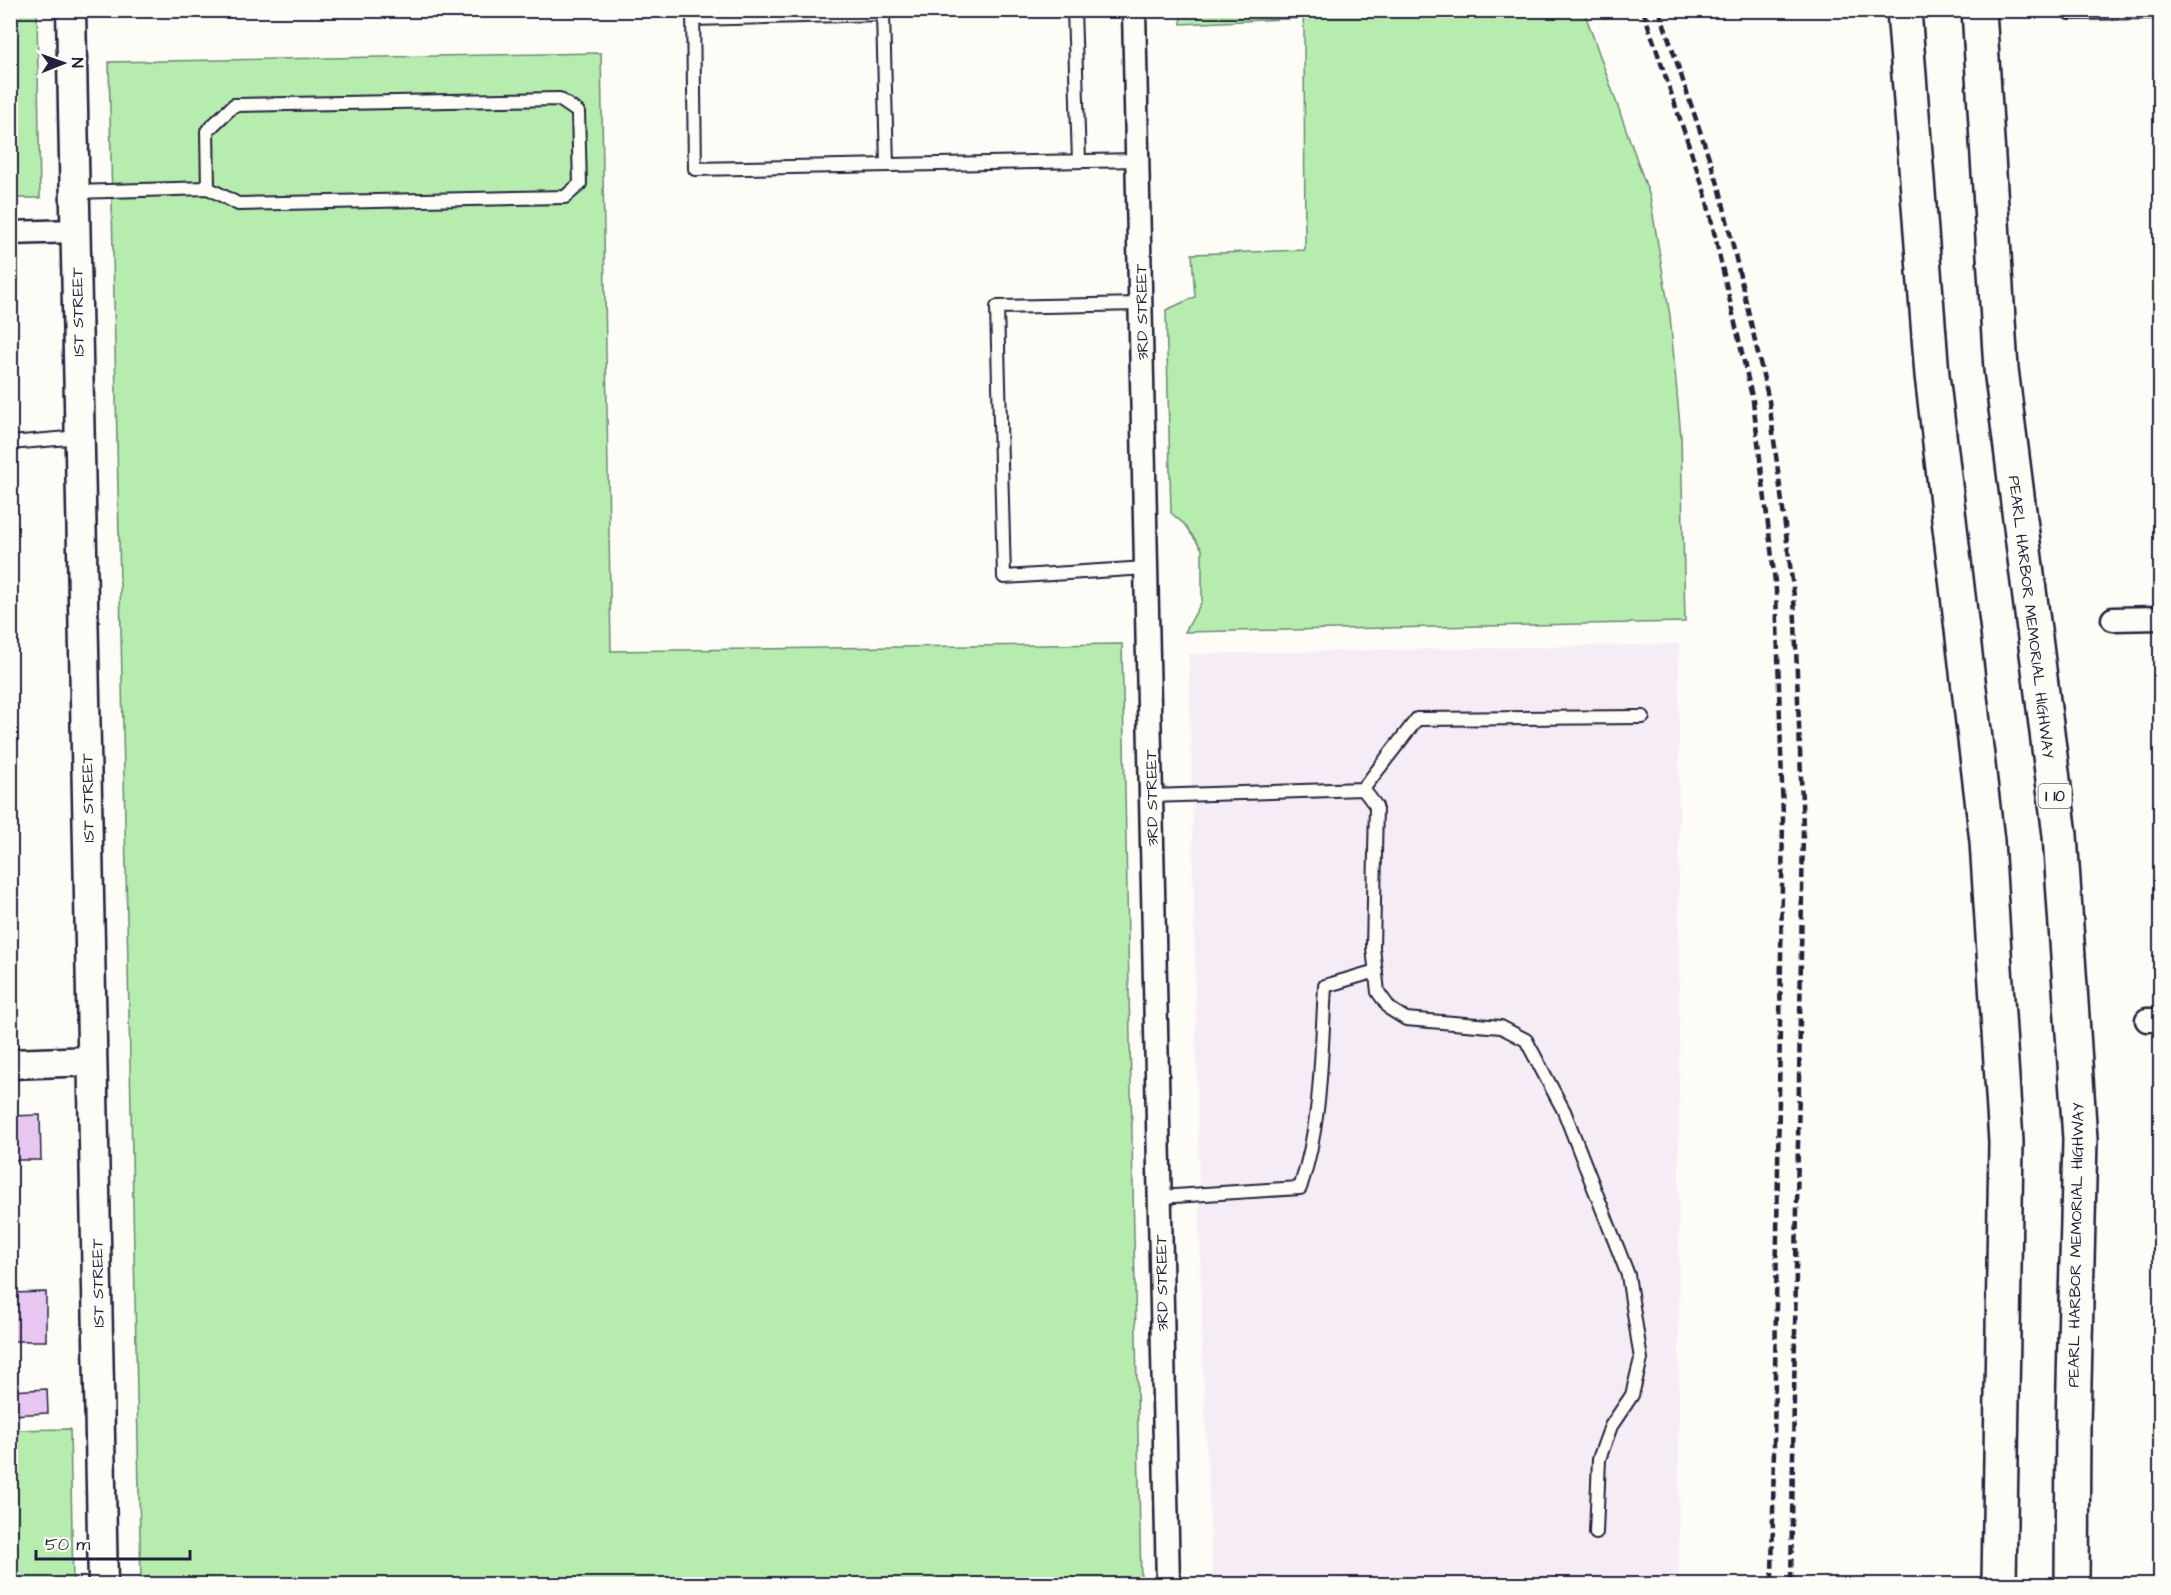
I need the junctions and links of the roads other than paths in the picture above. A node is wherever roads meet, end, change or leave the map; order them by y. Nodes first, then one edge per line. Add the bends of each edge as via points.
1 (71, 10) edge
2 (1074, 10) edge
3 (1134, 10) edge
4 (1904, 10) edge
5 (1979, 10) edge
6 (2160, 12) edge
7 (2069, 13) dead end
8 (693, 15) edge
9 (1138, 160) junction
10 (1079, 161) junction
11 (887, 165) junction
12 (208, 188) junction
13 (75, 192) junction
14 (75, 231) junction
15 (10, 233) edge
16 (1141, 304) junction
17 (80, 437) junction
18 (10, 443) edge
19 (1146, 568) junction
20 (2160, 618) edge
21 (2113, 619) dead end
22 (1643, 717) dead end
23 (1364, 789) junction
24 (1151, 796) junction
25 (1376, 972) junction
26 (92, 1061) junction
27 (10, 1064) edge
28 (1160, 1197) junction
29 (1596, 1533) dead end
30 (103, 1584) edge
31 (1168, 1584) edge
32 (1999, 1584) edge
33 (2072, 1584) edge

1 - 13 street, 1ST STREET
2 - 10 lane
3 - 9 street, 3RD STREET
4 - 32 highway via 1932,375 1987,841 2006,1143
5 - 33 highway, PEARL HARBOR MEMORIAL HIGHWAY / I 10 via 2001,369 2060,835 2080,1139
6 - 7 lane
8 - 11 lane via 883,14
8 - 11 lane via 695,169
9 - 10 lane
9 - 16 street, 3RD STREET
10 - 11 lane
12 - 12 lane via 238,204 565,197 580,184 579,112 559,99 234,105 207,131
12 - 13 lane
13 - 14 street, 1ST STREET
14 - 15 street
14 - 17 street, 1ST STREET
16 - 19 street, 3RD STREET
16 - 19 lane via 997,307 1004,577
17 - 18 lane
17 - 26 street, 1ST STREET
19 - 24 street, 3RD STREET
20 - 21 street
22 - 23 lane via 1417,719
23 - 24 lane
23 - 25 lane via 1376,806
24 - 28 street, 3RD STREET
25 - 28 lane via 1325,986 1318,1105 1309,1162 1300,1188
25 - 29 lane via 1378,992 1390,1009 1406,1019 1501,1027 1526,1040 1564,1111 1629,1275 1641,1359 1632,1395 1611,1426 1599,1459
26 - 27 street
26 - 30 street, 1ST STREET
28 - 31 street, 3RD STREET

